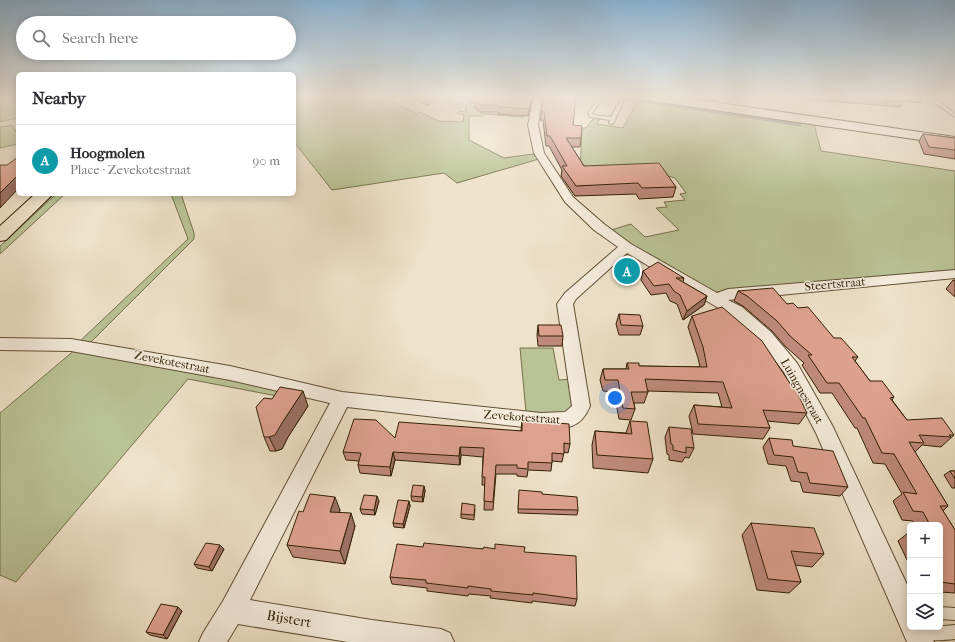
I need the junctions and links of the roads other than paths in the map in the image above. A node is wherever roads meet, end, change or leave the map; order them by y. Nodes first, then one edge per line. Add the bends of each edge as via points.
1 (533, 127) edge
2 (858, 127) edge
3 (955, 141) edge
4 (43, 196) edge
5 (0, 236) edge
6 (626, 247) junction
7 (955, 274) edge
8 (716, 299) junction
9 (0, 344) edge
10 (342, 399) junction
11 (232, 610) junction
12 (907, 610) edge
13 (943, 613) edge
14 (955, 614) edge
15 (926, 630) edge
16 (955, 632) edge
17 (212, 642) edge
18 (441, 642) edge

1 - 6 street, Luingnestraat via 539,153 569,199 599,227
2 - 3 street
4 - 5 main road
6 - 8 street, Luingnestraat
6 - 10 street, Zevekotestraat via 570,296 565,304 582,406 573,418 563,421 541,420
7 - 8 street, Steertstraat via 728,294
8 - 12 street, Luingnestraat via 736,311 765,336 791,368 825,431
9 - 10 street, Zevekotestraat via 96,348 251,377
10 - 11 street
11 - 17 street
11 - 18 street, Bijstert
13 - 14 lane
15 - 16 lane via 933,634

